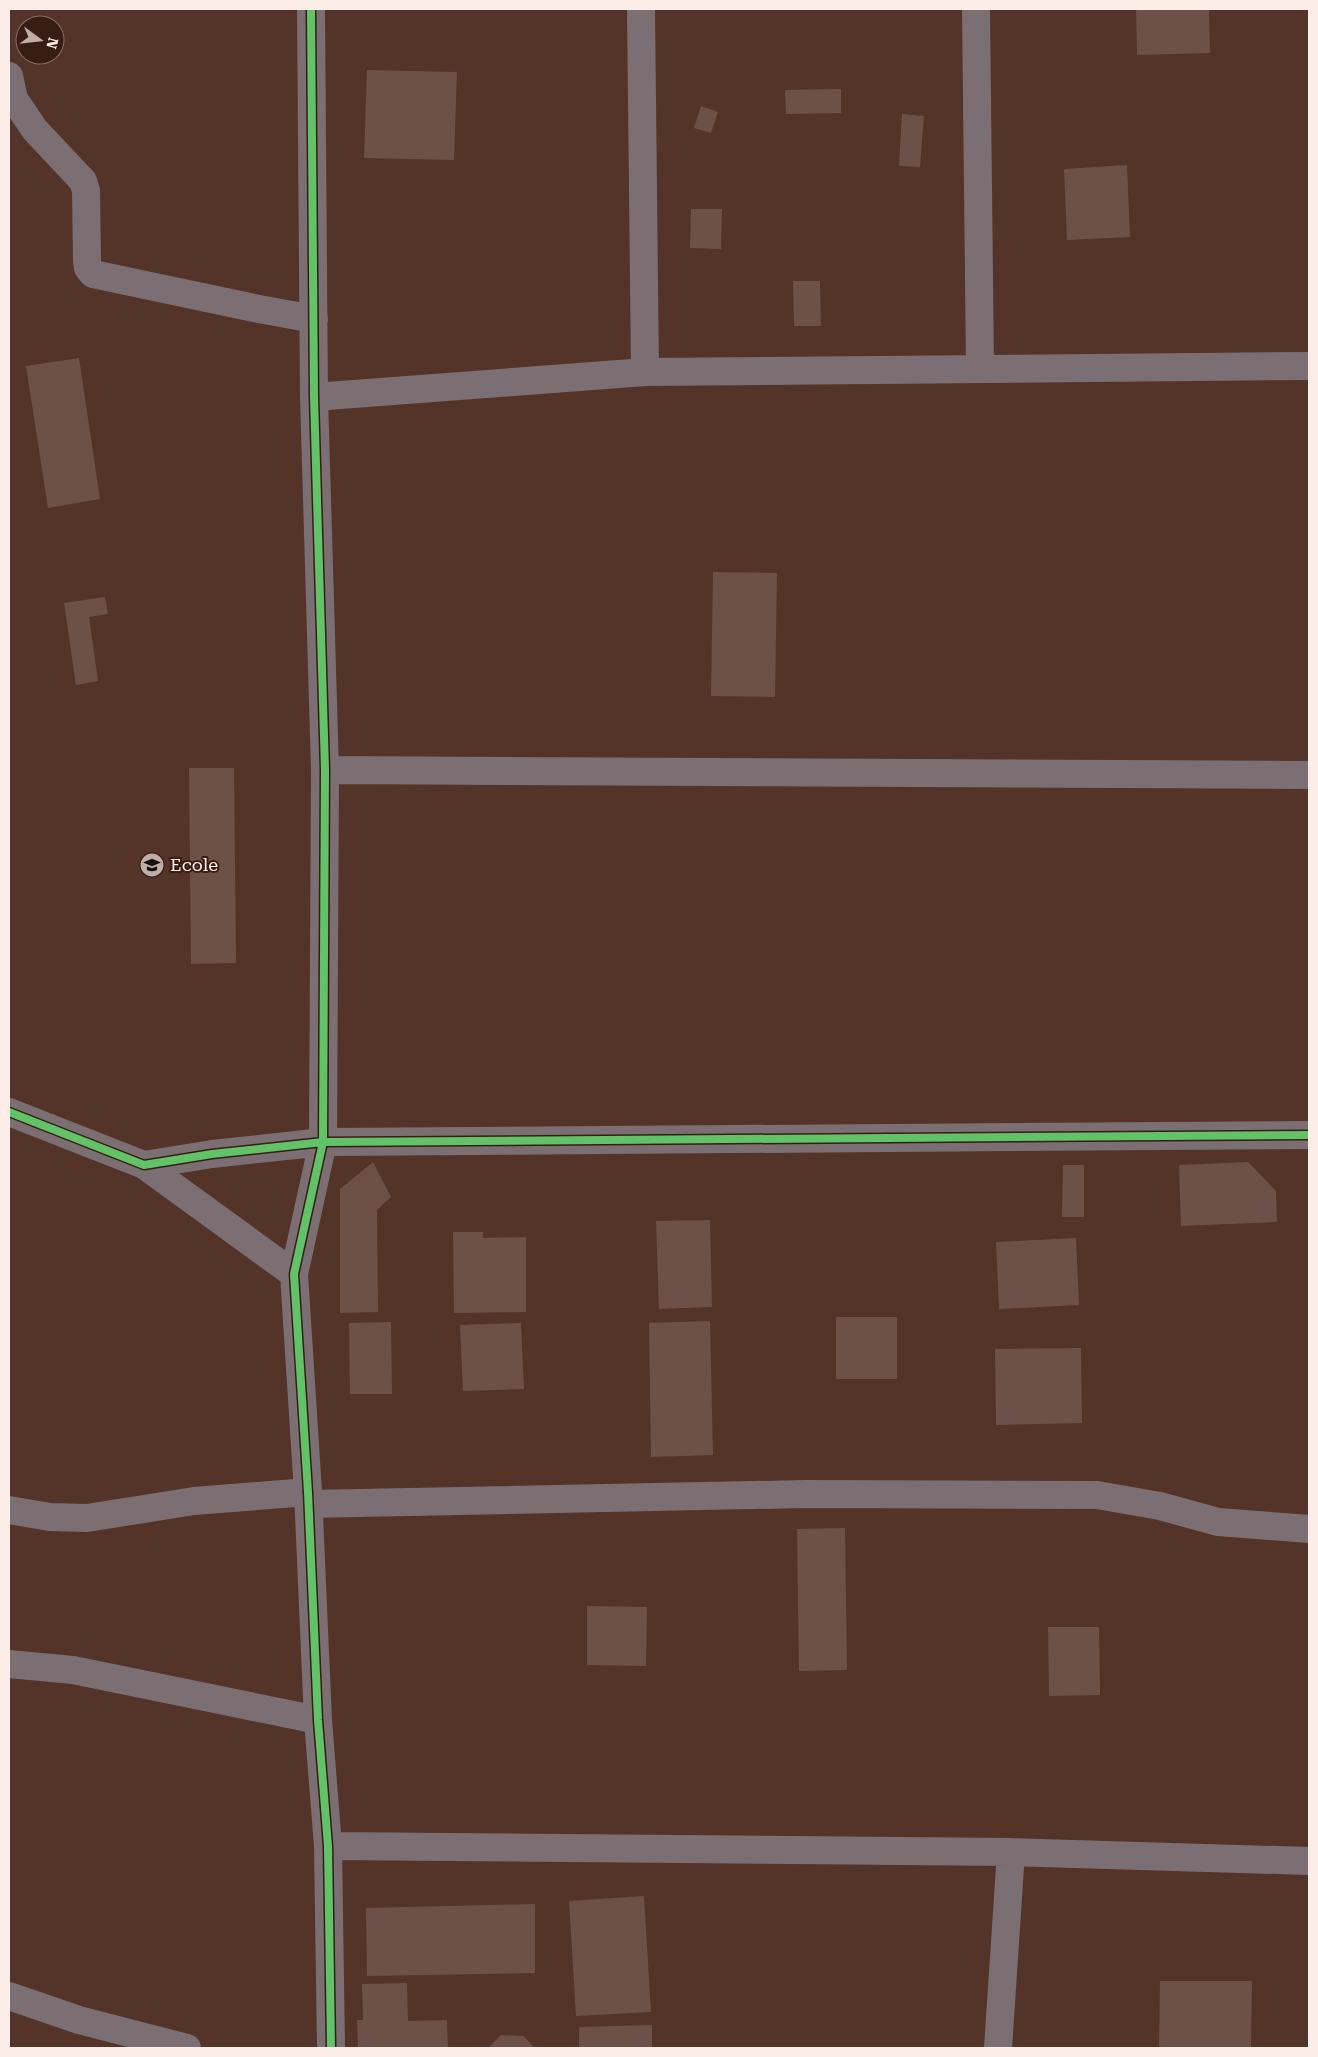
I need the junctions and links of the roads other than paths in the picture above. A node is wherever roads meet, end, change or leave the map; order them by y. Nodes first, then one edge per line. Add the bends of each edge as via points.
1 (311, 9) edge
2 (641, 9) edge
3 (976, 9) edge
4 (9, 76) edge
5 (314, 319) junction
6 (1309, 366) edge
7 (980, 368) junction
8 (646, 372) junction
9 (314, 397) junction
10 (325, 770) junction
11 (1309, 775) edge
12 (9, 1112) edge
13 (1309, 1135) edge
14 (323, 1142) junction
15 (144, 1165) junction
16 (294, 1274) junction
17 (308, 1498) junction
18 (9, 1510) edge
19 (1309, 1529) edge
20 (9, 1664) edge
21 (318, 1720) junction
22 (328, 1846) junction
23 (1010, 1852) junction
24 (1309, 1861) edge
25 (9, 1996) edge
26 (186, 2048) edge
27 (331, 2048) edge
28 (998, 2048) edge

1 - 5 street
2 - 8 street
3 - 7 street
4 - 5 street via 14,99 35,130 83,181 87,262 93,274
5 - 9 street
6 - 7 street
7 - 8 street
8 - 9 street
9 - 10 street
10 - 11 street
10 - 14 street
12 - 15 street
13 - 14 street
14 - 15 street
14 - 16 street
15 - 16 street
16 - 17 street
17 - 18 street via 194,1501 86,1518 50,1517
17 - 19 street via 1097,1495 1160,1506 1218,1522
17 - 21 street
20 - 21 street via 73,1670
21 - 22 street
22 - 23 street
22 - 27 street
23 - 24 street
23 - 28 street
25 - 26 street via 79,2020

